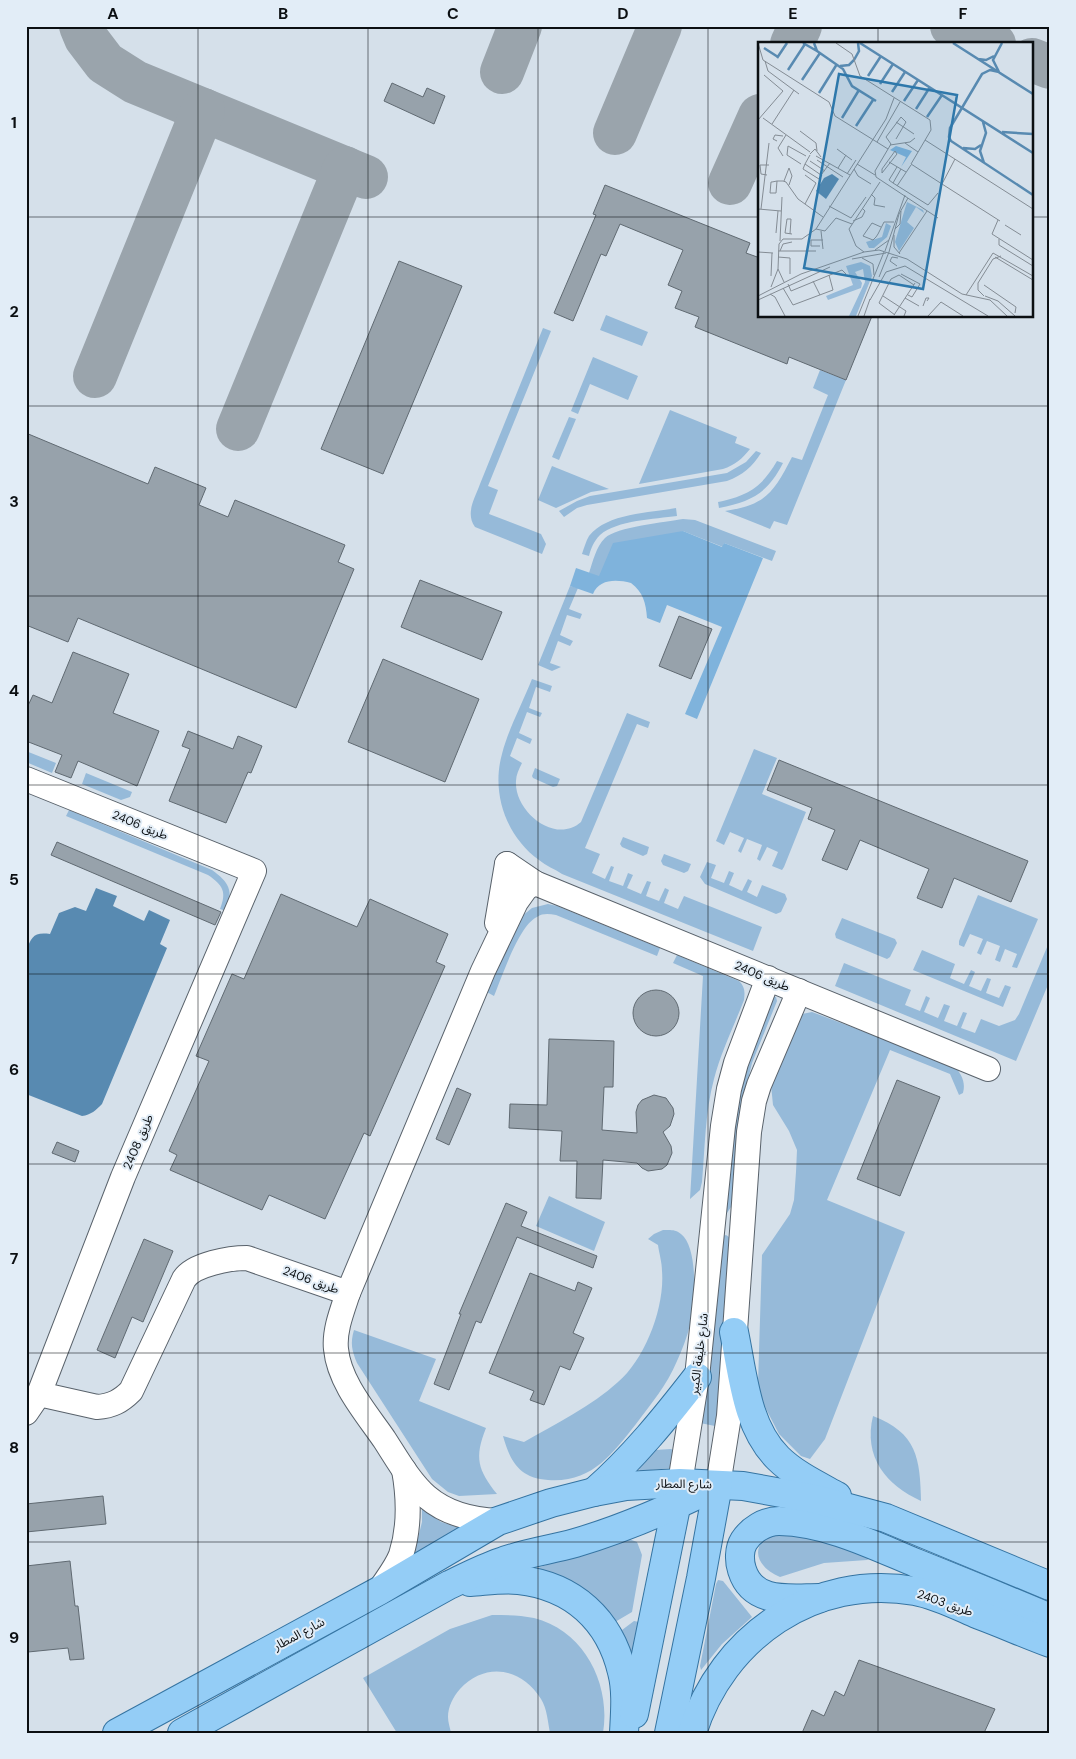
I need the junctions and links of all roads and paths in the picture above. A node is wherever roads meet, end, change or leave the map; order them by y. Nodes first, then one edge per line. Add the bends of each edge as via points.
1 (26, 779) edge
2 (254, 871) joint
3 (536, 883) junction
4 (483, 971) junction
5 (768, 978) junction
6 (799, 991) junction
7 (988, 1069) dead end
8 (714, 1218) junction
9 (741, 1228) junction
10 (348, 1293) junction
11 (734, 1332) junction
12 (698, 1377) junction
13 (39, 1394) junction
14 (26, 1413) edge
15 (404, 1470) junction
16 (718, 1485) junction
17 (594, 1492) junction
18 (679, 1494) junction
19 (867, 1512) junction
20 (498, 1521) junction
21 (448, 1585) junction
22 (1050, 1586) edge
23 (379, 1591) junction
24 (820, 1598) junction
25 (1050, 1618) edge
26 (1007, 1626) junction
27 (1050, 1643) edge
28 (1050, 1653) edge
29 (117, 1733) edge
30 (182, 1733) edge
31 (624, 1733) edge
32 (630, 1733) edge
33 (669, 1733) edge
34 (692, 1733) edge

1 - 2 street, طريق 2406
2 - 13 street, طريق 2408 via 123,1177
3 - 4 street, طريق 2406 via 526,888 516,902
3 - 4 street, طريق 2406 via 507,864 495,932
3 - 5 street, طريق 2406
4 - 10 street, طريق 2406
5 - 6 street, طريق 2406
5 - 8 street, شارع خليفة الكبير via 729,1089
6 - 7 street, طريق 2406
6 - 9 street via 754,1101 748,1132
8 - 9 street via 722,1228
8 - 12 street, شارع خليفة الكبير
9 - 11 street
10 - 13 street, طريق 2406 via 247,1258 196,1268 184,1279 131,1391 124,1398 97,1407
10 - 15 street via 338,1326 338,1361 357,1399
11 - 16 street via 728,1416
11 - 19 main road via 750,1405 765,1442 798,1474
12 - 17 main road via 636,1450
12 - 18 street, شارع خليفة الكبير
13 - 14 street, طريق 2408
15 - 20 street via 428,1498 450,1512
15 - 23 street via 409,1512 401,1556
16 - 18 main road, شارع المطار
16 - 19 main road via 743,1486 815,1499
16 - 33 main road
17 - 18 main road, شارع المطار via 626,1486
17 - 20 main road, شارع المطار
18 - 21 main road, شارع المطار via 576,1543 502,1561
18 - 32 main road, شارع خليفة الكبير
19 - 22 main road
20 - 23 main road, شارع المطار
21 - 30 main road, شارع المطار
21 - 31 main road via 518,1579 549,1586 575,1599 597,1618 608,1633 623,1672
23 - 29 main road, شارع المطار
24 - 25 main road via 778,1598 759,1594 745,1580 739,1561 743,1542 757,1527 777,1521 830,1530
24 - 26 main road, طريق 2403 via 851,1590 916,1591
24 - 34 main road, طريق 2403 via 765,1626 742,1647 706,1696
26 - 27 main road, طريق 2403
26 - 28 main road

